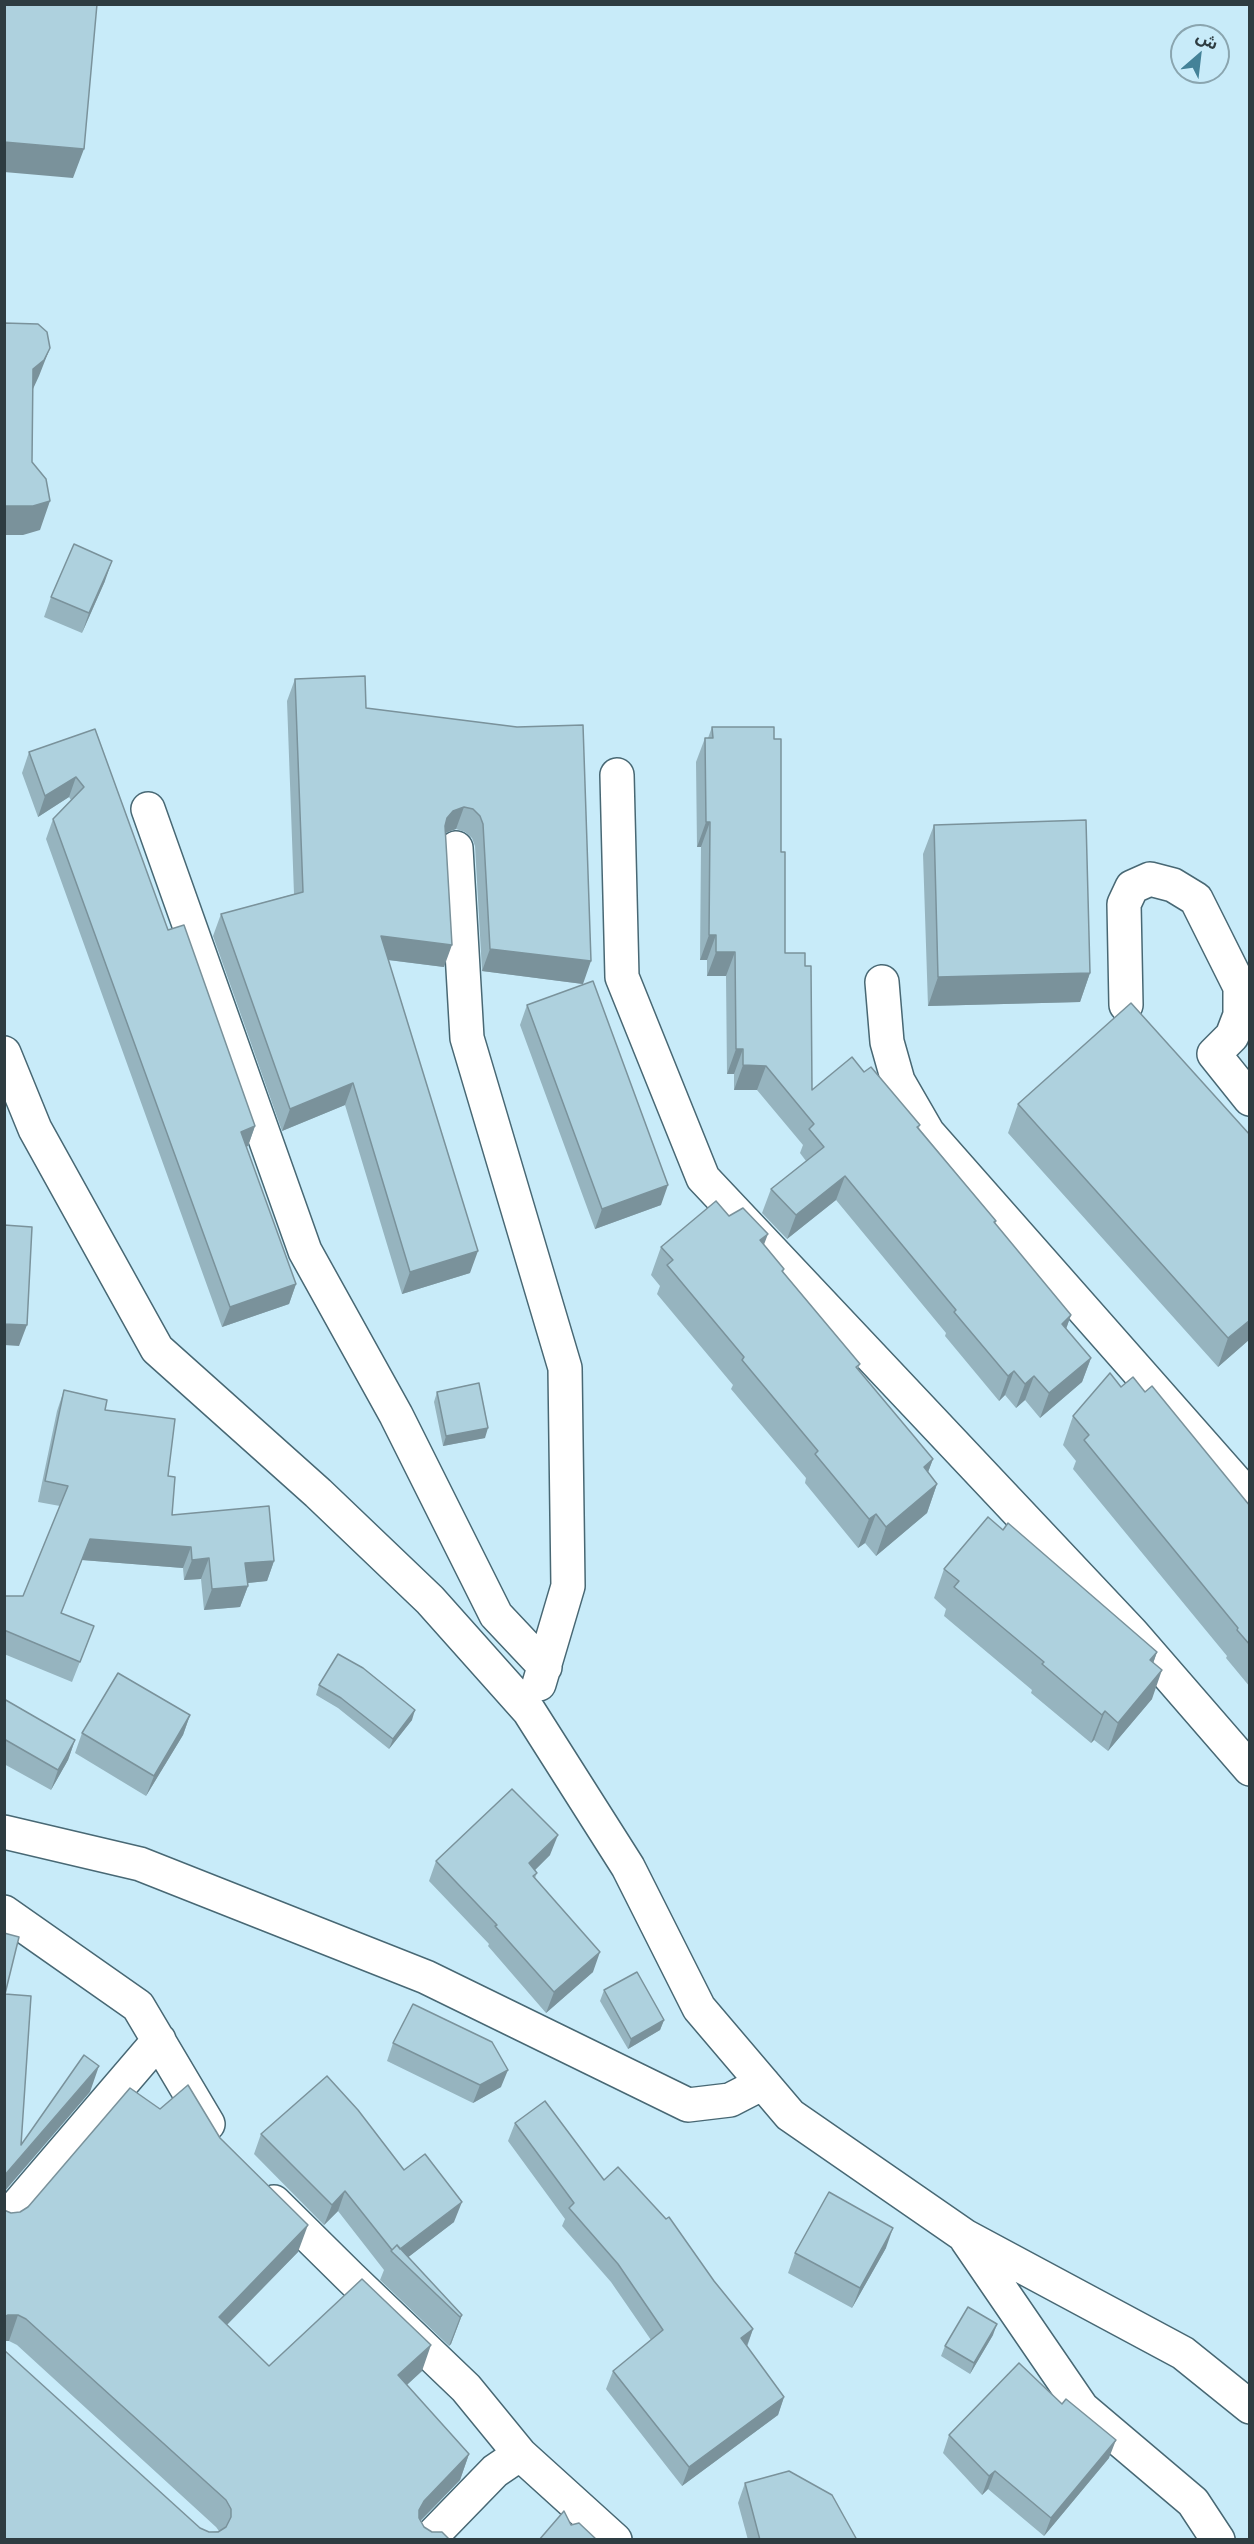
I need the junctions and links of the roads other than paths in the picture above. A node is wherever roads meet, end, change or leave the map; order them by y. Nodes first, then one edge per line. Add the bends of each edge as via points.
1 (617, 775) dead end
2 (148, 808) dead end
3 (456, 848) dead end
4 (882, 982) dead end
5 (1126, 1005) edge
6 (4, 1053) edge
7 (1250, 1099) edge
8 (1250, 1498) edge
9 (545, 1667) junction
10 (529, 1711) junction
11 (1250, 1769) edge
12 (4, 1832) edge
13 (4, 1912) edge
14 (159, 2040) junction
15 (763, 2084) junction
16 (224, 2151) edge
17 (249, 2176) edge
18 (4, 2221) edge
19 (965, 2236) junction
20 (1250, 2407) edge
21 (520, 2454) junction
22 (428, 2540) edge
23 (615, 2540) edge
24 (1218, 2540) edge

1 - 11 street via 622,977 703,1178 1132,1633
2 - 9 street via 305,1251 396,1415 496,1615
3 - 9 street via 467,1038 565,1368 568,1586
4 - 8 street via 887,1042 898,1081 927,1133
5 - 7 street via 1124,904 1132,887 1150,879 1173,885 1196,899 1240,987 1240,1015 1232,1036 1214,1054
6 - 10 street via 35,1129 158,1349 430,1600
9 - 10 street
10 - 15 street via 628,1867 699,2008
12 - 15 street via 140,1864 426,1977 688,2105 730,2100
13 - 14 street via 138,2006
14 - 16 street
14 - 18 street
15 - 19 street via 790,2115
17 - 21 street via 466,2388
19 - 20 street via 1183,2353
19 - 24 street via 1082,2408 1193,2502
21 - 22 street via 495,2471
21 - 23 street

